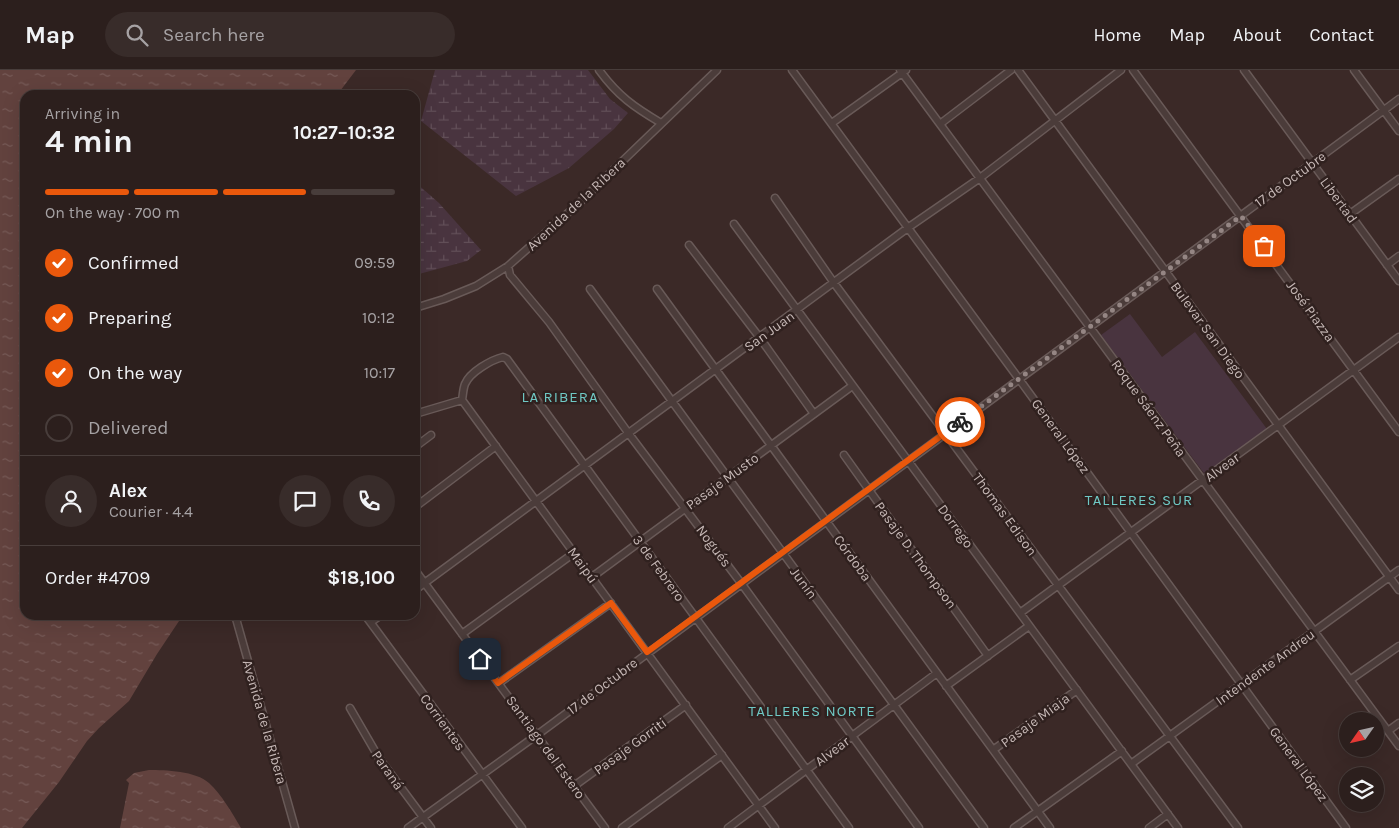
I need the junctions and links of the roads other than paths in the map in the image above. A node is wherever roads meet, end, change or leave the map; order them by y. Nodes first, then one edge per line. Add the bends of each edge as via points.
1 (599, 70) edge
2 (717, 70) edge
3 (792, 70) edge
4 (1011, 70) edge
5 (1018, 70) edge
6 (1121, 70) edge
7 (1134, 70) edge
8 (1244, 70) edge
9 (1354, 70) edge
10 (903, 71) edge
11 (1399, 99) edge
12 (1384, 110) junction
13 (1054, 120) junction
14 (661, 123) junction
15 (832, 123) junction
16 (940, 124) junction
17 (1399, 131) edge
18 (1312, 163) junction
19 (980, 178) junction
20 (1399, 179) edge
21 (775, 198) dead end
22 (1350, 214) junction
23 (1241, 216) junction
24 (734, 224) dead end
25 (909, 227) junction
26 (689, 245) dead end
27 (1399, 256) edge
28 (1387, 265) junction
29 (508, 266) junction
30 (1165, 271) junction
31 (1399, 281) edge
32 (834, 282) junction
33 (590, 289) dead end
34 (657, 289) dead end
35 (420, 306) edge
36 (797, 311) junction
37 (1090, 327) junction
38 (1399, 337) edge
39 (760, 338) junction
40 (716, 370) junction
41 (1354, 370) junction
42 (1019, 378) junction
43 (852, 386) junction
44 (462, 400) junction
45 (672, 403) junction
46 (420, 413) edge
47 (814, 414) junction
48 (1278, 426) junction
49 (1399, 432) edge
50 (946, 433) junction
51 (629, 434) junction
52 (431, 435) dead end
53 (420, 443) edge
54 (496, 446) junction
55 (771, 446) junction
56 (844, 455) dead end
57 (908, 461) junction
58 (585, 466) junction
59 (727, 478) junction
60 (1203, 480) junction
61 (869, 489) junction
62 (536, 501) junction
63 (420, 503) edge
64 (685, 508) junction
65 (826, 521) junction
66 (1132, 533) junction
67 (640, 542) junction
68 (574, 553) junction
69 (782, 553) junction
70 (1399, 570) edge
71 (420, 576) edge
72 (592, 577) junction
73 (1389, 577) junction
74 (425, 583) junction
75 (742, 583) junction
76 (420, 586) edge
77 (1059, 586) junction
78 (1399, 590) edge
79 (611, 603) junction
80 (1020, 614) junction
81 (695, 617) junction
82 (236, 620) edge
83 (374, 620) edge
84 (371, 622) joint
85 (1029, 626) junction
86 (1314, 631) junction
87 (462, 634) junction
88 (1399, 646) edge
89 (647, 652) junction
90 (988, 656) junction
91 (937, 673) junction
92 (1350, 680) junction
93 (498, 683) junction
94 (1242, 684) junction
95 (946, 686) junction
96 (1076, 690) junction
97 (686, 705) junction
98 (894, 705) junction
99 (350, 708) dead end
100 (1399, 723) edge
101 (1388, 731) junction
102 (537, 735) junction
103 (852, 736) junction
104 (1170, 736) junction
105 (1399, 746) edge
106 (993, 750) junction
107 (1122, 752) junction
108 (722, 755) junction
109 (1131, 764) junction
110 (807, 770) junction
111 (482, 774) junction
112 (574, 786) junction
113 (759, 805) junction
114 (1037, 811) junction
115 (1168, 814) junction
116 (423, 817) junction
117 (295, 828) edge
118 (408, 828) edge
119 (431, 828) edge
120 (522, 828) edge
121 (605, 828) edge
122 (622, 828) edge
123 (728, 828) edge
124 (775, 828) edge
125 (849, 828) edge
126 (919, 828) edge
127 (984, 828) edge
128 (1014, 828) edge
129 (1050, 828) edge
130 (1149, 828) edge
131 (1178, 828) edge
132 (1238, 828) edge
133 (1346, 828) edge

1 - 14 street via 625,100
2 - 14 street, Avenida de la Ribera
3 - 15 street, General López
4 - 16 street
5 - 13 street, Bulevar San Diego
6 - 13 street, San Juan
7 - 23 street, José Piazza
8 - 18 street, Libertad
9 - 12 street
10 - 15 street
10 - 16 street, Roque Sáenz Peña
11 - 12 street, 17 de Octubre
12 - 17 street
12 - 18 street, 17 de Octubre
13 - 19 street, San Juan
13 - 30 street, Bulevar San Diego
14 - 29 street, Avenida de la Ribera via 578,204
15 - 25 street, General López
16 - 19 street, Roque Sáenz Peña
18 - 22 street, Libertad
18 - 23 street, 17 de Octubre
19 - 25 street, San Juan
19 - 37 street, Roque Sáenz Peña
20 - 22 street
21 - 32 street, Thomas Edison
22 - 28 street, Libertad
23 - 30 street, 17 de Octubre
23 - 41 street, José Piazza
24 - 36 street, Dorrego
25 - 32 street, San Juan
25 - 42 street, General López
26 - 39 street
27 - 28 street
28 - 31 street, Libertad
29 - 35 street, Avenida de la Ribera via 476,286
29 - 51 street, Nogués via 510,275 549,322
30 - 37 street, 17 de Octubre
30 - 48 street, Bulevar San Diego
32 - 36 street, San Juan
32 - 50 street, Thomas Edison
33 - 45 street, Junín
34 - 40 street, Córdoba
36 - 39 street, San Juan
36 - 43 street, Dorrego
37 - 42 street, 17 de Octubre
37 - 60 street, Roque Sáenz Peña
38 - 41 street, Alvear
39 - 40 street, San Juan
39 - 47 street
40 - 45 street, San Juan
40 - 55 street, Córdoba
41 - 48 street, Alvear
41 - 49 street, José Piazza
42 - 50 street, 17 de Octubre
42 - 66 street, General López
43 - 47 street, Pasaje Musto
43 - 57 street, Dorrego
44 - 46 street
44 - 54 street, Maipú
44 - 58 street, 3 de Febrero via 468,378 489,362 504,357
45 - 51 street, San Juan
45 - 59 street, Junín
47 - 55 street, Pasaje Musto
48 - 60 street, Alvear
48 - 73 street, Bulevar San Diego
50 - 57 street, 17 de Octubre
50 - 77 street, Thomas Edison
51 - 58 street, San Juan
51 - 64 street, Nogués
52 - 53 street
54 - 62 street, Maipú
54 - 63 street
55 - 59 street, Pasaje Musto
55 - 65 street, Córdoba
56 - 61 street, Pasaje D. Thompson
57 - 61 street, 17 de Octubre
57 - 80 street, Dorrego
58 - 62 street, San Juan
58 - 67 street, 3 de Febrero
59 - 64 street, Pasaje Musto
59 - 69 street, Junín
60 - 66 street, Alvear
60 - 86 street, Roque Sáenz Peña
61 - 65 street, 17 de Octubre
61 - 90 street, Pasaje D. Thompson
62 - 68 street, Maipú
62 - 74 street, San Juan
64 - 67 street, Pasaje Musto
64 - 75 street, Nogués
65 - 69 street, 17 de Octubre
65 - 91 street, Córdoba
66 - 77 street, Alvear
66 - 94 street, General López
67 - 72 street, Pasaje Musto
67 - 81 street, 3 de Febrero
68 - 72 street, Maipú
68 - 87 street
69 - 75 street, 17 de Octubre
69 - 98 street, Junín
70 - 73 street, Intendente Andreu
71 - 74 street, Santiago del Estero
72 - 79 street, Maipú
73 - 78 street, Bulevar San Diego
73 - 86 street, Intendente Andreu
74 - 76 street, San Juan
74 - 87 street, Santiago del Estero
75 - 81 street, 17 de Octubre
75 - 103 street, Nogués
77 - 80 street, Alvear
77 - 104 street, Thomas Edison
79 - 89 street, Maipú
79 - 93 street
80 - 85 street, Dorrego
81 - 89 street, 17 de Octubre
81 - 110 street, 3 de Febrero
82 - 117 street, Avenida de la Ribera
83 - 84 street
84 - 111 street, Corrientes
85 - 90 street
85 - 96 street, Dorrego
86 - 92 street, Roque Sáenz Peña
86 - 94 street, Intendente Andreu
87 - 93 street, Santiago del Estero
88 - 92 street
89 - 97 street, Maipú
89 - 102 street, 17 de Octubre
90 - 95 street
91 - 95 street, Córdoba
91 - 98 street, Alvear
92 - 101 street, Roque Sáenz Peña
93 - 102 street, Santiago del Estero
94 - 104 street, Intendente Andreu
94 - 133 street, General López
95 - 106 street, Córdoba
96 - 106 street, Pasaje Miaja
96 - 107 street, Dorrego
97 - 108 street, Maipú
97 - 112 street, Pasaje Gorriti
98 - 103 street, Alvear
98 - 127 street, Junín
99 - 116 street, Paraná via 378,758
100 - 101 street
101 - 105 street, Roque Sáenz Peña
102 - 111 street, 17 de Octubre
102 - 112 street, Santiago del Estero
103 - 110 street, Alvear
103 - 126 street, Nogués
104 - 109 street, Intendente Andreu
104 - 132 street, Thomas Edison
106 - 114 street, Córdoba
107 - 109 street, Dorrego
107 - 114 street
108 - 113 street, Maipú
108 - 122 street
109 - 115 street, Dorrego
110 - 113 street, Alvear
110 - 125 street, 3 de Febrero
111 - 116 street, 17 de Octubre
111 - 120 street, Corrientes
112 - 121 street, Santiago del Estero
113 - 123 street, Alvear
113 - 124 street, Maipú
114 - 128 street
114 - 129 street, Córdoba
115 - 130 street
115 - 131 street, Dorrego
116 - 118 street, 17 de Octubre
116 - 119 street, Paraná

